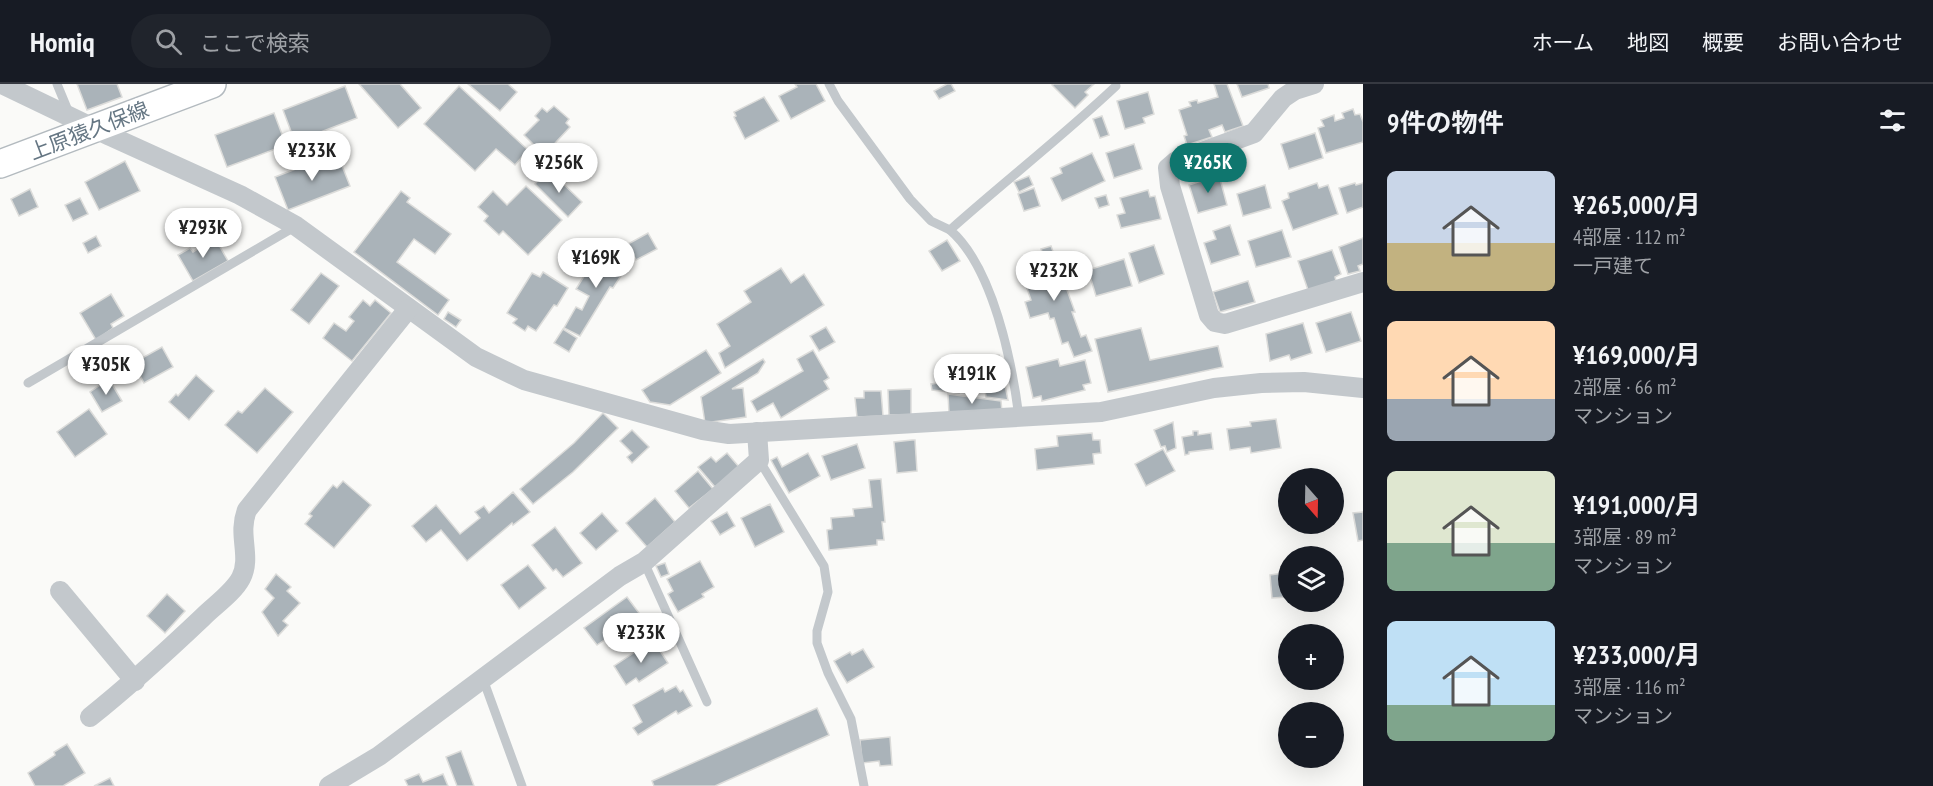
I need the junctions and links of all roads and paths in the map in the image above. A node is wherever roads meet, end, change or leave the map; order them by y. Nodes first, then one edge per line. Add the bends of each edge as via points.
1 (2, 84) edge
2 (57, 84) edge
3 (212, 84) edge
4 (829, 84) edge
5 (1116, 86) dead end
6 (1301, 86) edge
7 (83, 123) junction
8 (0, 164) edge
9 (296, 226) junction
10 (950, 230) junction
11 (1363, 282) edge
12 (408, 309) junction
13 (28, 382) dead end
14 (1359, 384) edge
15 (1019, 417) junction
16 (757, 432) junction
17 (759, 460) junction
18 (644, 562) junction
19 (60, 591) dead end
20 (483, 679) junction
21 (135, 681) junction
22 (707, 702) dead end
23 (90, 717) dead end
24 (329, 786) edge
25 (522, 786) edge
26 (864, 786) edge

1 - 7 street
2 - 7 lane
3 - 7 main road, 上原猿久保線
4 - 10 lane via 910,199 931,221
5 - 10 lane
6 - 11 street via 1283,98 1254,133 1183,157 1168,168 1209,315 1215,322 1225,324
7 - 8 main road, 上原猿久保線
7 - 9 street via 240,195
9 - 12 street
9 - 13 lane
10 - 15 lane via 973,255 989,292 1014,377
12 - 16 street via 476,357 524,380 703,429 729,434
12 - 21 street via 247,510 242,523 245,563 241,578
14 - 15 street via 1261,383 1214,388 1101,412
15 - 16 street
16 - 17 street
17 - 18 street
17 - 26 lane via 824,566 828,592 817,643 851,719
18 - 20 street
18 - 22 lane
19 - 21 street
20 - 24 street via 379,756
20 - 25 lane
21 - 23 street

